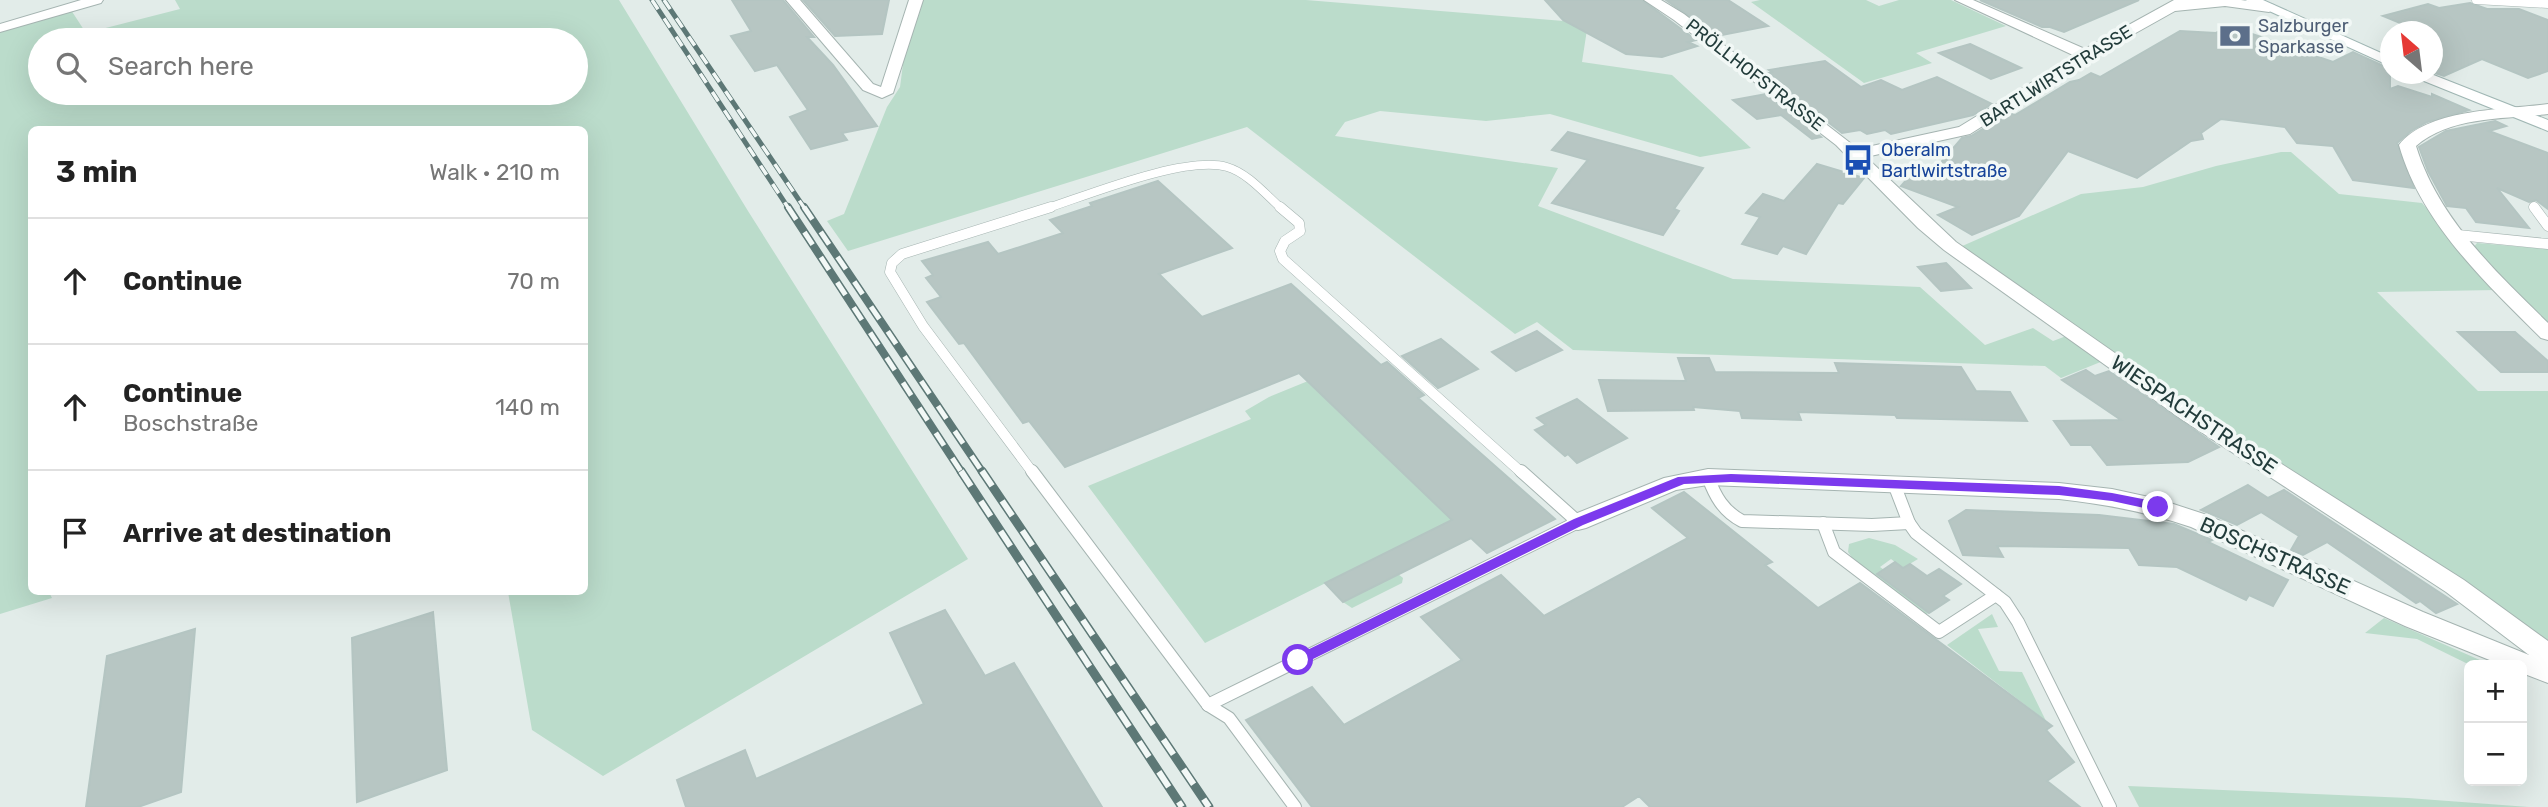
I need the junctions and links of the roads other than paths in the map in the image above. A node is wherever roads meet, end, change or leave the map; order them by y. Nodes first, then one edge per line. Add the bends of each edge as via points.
1 (96, 0) edge
2 (793, 0) edge
3 (916, 0) edge
4 (1651, 0) edge
5 (1962, 0) edge
6 (2252, 0) edge
7 (2476, 0) edge
8 (2177, 4) edge
9 (2548, 4) edge
10 (2269, 8) junction
11 (0, 28) edge
12 (2086, 55) junction
13 (2380, 58) edge
14 (2443, 84) edge
15 (2515, 113) junction
16 (2544, 119) edge
17 (1856, 154) junction
18 (2534, 207) dead end
19 (2548, 226) edge
20 (2458, 236) junction
21 (2548, 244) edge
22 (2548, 334) edge
23 (1708, 477) junction
24 (1894, 484) junction
25 (1578, 522) junction
26 (1823, 523) junction
27 (1909, 523) junction
28 (1996, 595) junction
29 (2548, 655) edge
30 (2548, 673) edge
31 (1208, 705) junction
32 (1295, 807) edge
33 (2110, 807) edge

1 - 11 street
2 - 3 street via 868,87 882,93 888,90
4 - 17 street, PRÖLLHOFSTRASSE
5 - 12 street
6 - 10 street
7 - 9 lane
8 - 10 street, BARTLWIRTSTRASSE via 2225,2
8 - 12 street, BARTLWIRTSTRASSE
10 - 13 street
12 - 17 street, BARTLWIRTSTRASSE via 1964,131
14 - 15 street
15 - 16 street
15 - 20 street via 2465,119 2415,135 2407,145 2430,198
17 - 29 street, WIESPACHSTRASSE via 1950,246 2188,414 2455,586
18 - 19 lane
20 - 21 lane
20 - 22 street
23 - 24 street, BOSCHSTRASSE
23 - 25 street, BOSCHSTRASSE via 1672,483
23 - 26 lane via 1720,506 1742,521
24 - 27 lane
24 - 30 street, BOSCHSTRASSE via 2059,491 2158,507
25 - 31 lane
25 - 31 lane via 1283,259 1280,251 1285,241 1300,231 1299,223 1229,167 1194,165 1142,178 902,254 890,272 923,326
26 - 27 lane
26 - 28 lane via 1834,552 1939,632
27 - 28 lane via 1932,547
28 - 33 lane via 2018,622
31 - 32 lane via 1229,718

